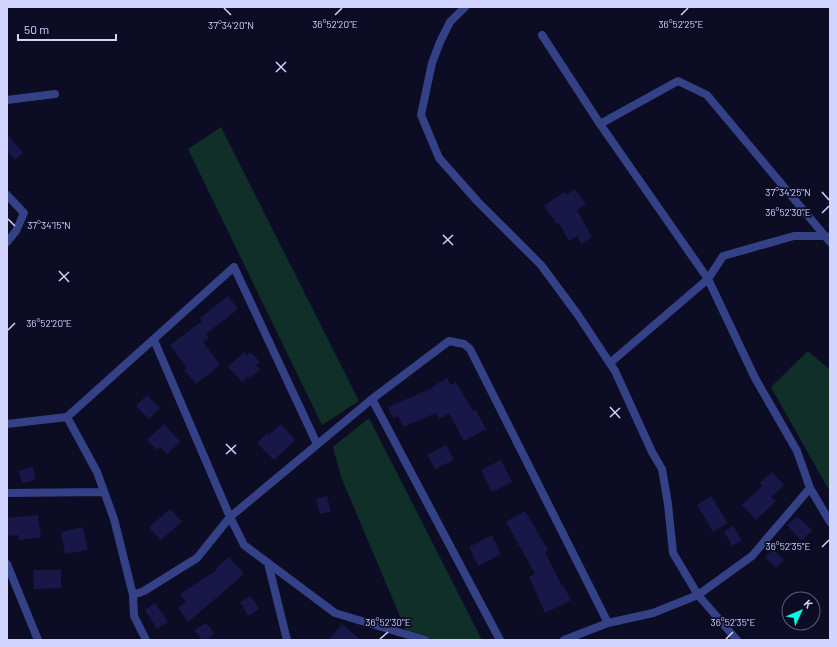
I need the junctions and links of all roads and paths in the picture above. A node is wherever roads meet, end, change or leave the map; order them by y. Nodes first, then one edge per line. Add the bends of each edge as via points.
1 (465, 7) edge
2 (542, 34) dead end
3 (55, 94) dead end
4 (7, 100) edge
5 (600, 124) junction
6 (7, 195) edge
7 (828, 239) edge
8 (7, 242) edge
9 (708, 279) junction
10 (154, 340) junction
11 (610, 363) junction
12 (372, 399) junction
13 (67, 417) junction
14 (7, 424) edge
15 (317, 444) junction
16 (810, 488) junction
17 (103, 492) junction
18 (7, 493) edge
19 (230, 517) junction
20 (830, 522) edge
21 (268, 563) junction
22 (7, 564) edge
23 (133, 595) junction
24 (698, 595) junction
25 (608, 623) junction
26 (38, 640) edge
27 (146, 640) edge
28 (287, 640) edge
29 (424, 640) edge
30 (500, 640) edge
31 (564, 640) edge
32 (737, 640) edge

1 - 11 street via 450,22 440,42 432,63 421,115 439,158 478,202 541,265 578,314
2 - 5 street
3 - 4 street
5 - 7 street via 678,81 707,95
5 - 9 street
6 - 8 street via 24,213 16,231
7 - 9 street via 794,236 724,256
9 - 11 street
9 - 16 street via 755,378 797,452
10 - 13 street
10 - 15 street via 234,267
10 - 19 street
11 - 24 street via 662,469 673,553
12 - 15 street
12 - 25 street via 449,342 464,344 470,349
12 - 30 street
13 - 14 street
13 - 17 street via 97,472
15 - 19 street
16 - 20 street
16 - 24 street via 752,556
17 - 18 street
17 - 23 street via 114,519
19 - 21 street via 244,545
19 - 23 street via 197,558 144,591
21 - 28 street
21 - 29 street via 335,613
22 - 26 street
23 - 27 street via 134,616
24 - 25 street via 653,613
24 - 32 street
25 - 31 street

